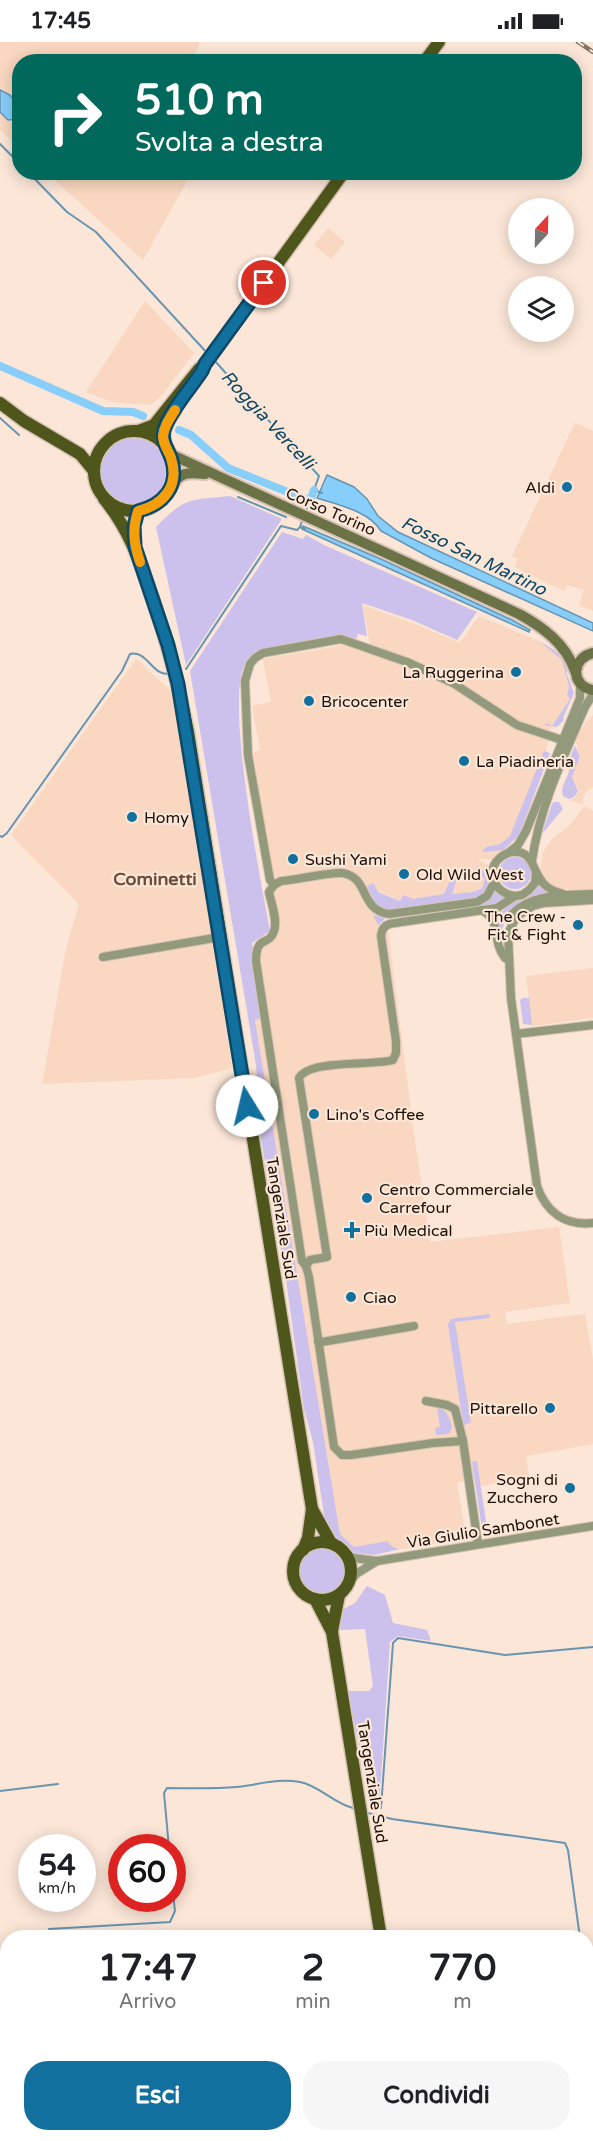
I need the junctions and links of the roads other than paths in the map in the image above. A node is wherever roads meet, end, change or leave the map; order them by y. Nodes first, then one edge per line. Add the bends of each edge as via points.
1 (338, 180) edge
2 (205, 364) junction
3 (0, 403) edge
4 (138, 431) junction
5 (103, 443) junction
6 (63, 444) junction
7 (167, 450) junction
8 (94, 471) junction
9 (212, 475) junction
10 (171, 488) junction
11 (104, 498) junction
12 (138, 511) junction
13 (135, 547) junction
14 (560, 645) junction
15 (589, 654) edge
16 (575, 671) junction
17 (580, 683) junction
18 (593, 692) edge
19 (562, 740) junction
20 (508, 853) junction
21 (532, 861) junction
22 (536, 873) junction
23 (494, 882) junction
24 (274, 885) junction
25 (593, 894) edge
26 (568, 895) junction
27 (515, 896) junction
28 (593, 900) edge
29 (482, 910) junction
30 (506, 934) junction
31 (220, 938) junction
32 (103, 957) dead end
33 (505, 958) junction
34 (509, 969) junction
35 (593, 1025) edge
36 (516, 1034) junction
37 (593, 1223) edge
38 (306, 1266) junction
39 (414, 1326) dead end
40 (318, 1341) junction
41 (426, 1401) dead end
42 (463, 1441) junction
43 (312, 1509) junction
44 (593, 1526) edge
45 (331, 1543) junction
46 (478, 1544) junction
47 (303, 1550) junction
48 (345, 1554) junction
49 (377, 1561) junction
50 (343, 1590) junction
51 (315, 1599) junction
52 (332, 1632) junction
53 (380, 1930) edge

1 - 2 main road
2 - 4 main road via 154,425
2 - 7 main road via 165,429
3 - 6 main road
4 - 5 main road via 119,433
4 - 7 main road via 149,433
5 - 6 main road via 80,447
5 - 8 main road via 93,461
6 - 8 main road via 80,454
7 - 9 main road, Corso Torino
7 - 10 main road via 174,471
8 - 11 main road
9 - 10 main road, Corso Torino via 182,474
9 - 14 main road, Corso Torino via 519,614 543,628
10 - 12 main road via 158,504
11 - 12 main road via 120,509
11 - 13 main road, Tangenziale Sud
12 - 13 main road, Tangenziale Sud
13 - 31 main road, Tangenziale Sud via 176,674
14 - 15 main road, Corso Torino via 577,654
14 - 16 main road, Corso Torino
15 - 16 main road, Corso Torino via 579,661
16 - 17 main road, Corso Torino
17 - 18 main road
17 - 19 street via 580,698
18 - 21 street via 542,815
19 - 20 street via 526,831
19 - 24 street via 517,725 453,683 407,662 340,639 263,653 250,664 245,681 248,755
20 - 21 street via 522,854
20 - 23 street via 495,865
21 - 22 street
22 - 26 street via 554,892
22 - 27 street via 530,890
23 - 24 street via 487,896 477,902 389,914 373,909 360,884 342,873
23 - 27 street via 500,891
24 - 38 street via 269,892 274,932 260,942 256,961 302,1261
25 - 26 street
26 - 30 street via 520,906 512,914
27 - 29 street via 497,908
28 - 30 street via 532,906 516,917
29 - 33 street via 491,916
29 - 38 street via 388,924 382,929 396,1041 393,1060 313,1069 304,1071 299,1078 327,1257 310,1260
30 - 33 street
30 - 34 street
31 - 32 street
31 - 43 main road, Tangenziale Sud
33 - 34 street
34 - 36 street
35 - 36 street
36 - 37 street via 537,1186 554,1214 581,1224
38 - 40 street
39 - 40 street
40 - 42 street via 334,1447 342,1455
41 - 42 street via 455,1409
42 - 46 street
43 - 45 main road, Tangenziale Sud
43 - 47 main road, Tangenziale Sud
44 - 46 street, Via Giulio Sambonet
45 - 47 main road via 316,1543
45 - 48 main road
46 - 49 street, Via Giulio Sambonet
47 - 51 main road via 293,1568 295,1581 303,1593
48 - 49 street, Via Giulio Sambonet
48 - 50 main road via 351,1572
49 - 50 street, Via Giulio Sambonet via 356,1574
50 - 51 main road via 327,1600
50 - 52 main road, Tangenziale Sud via 333,1616
51 - 52 main road, Tangenziale Sud
52 - 53 main road, Tangenziale Sud

